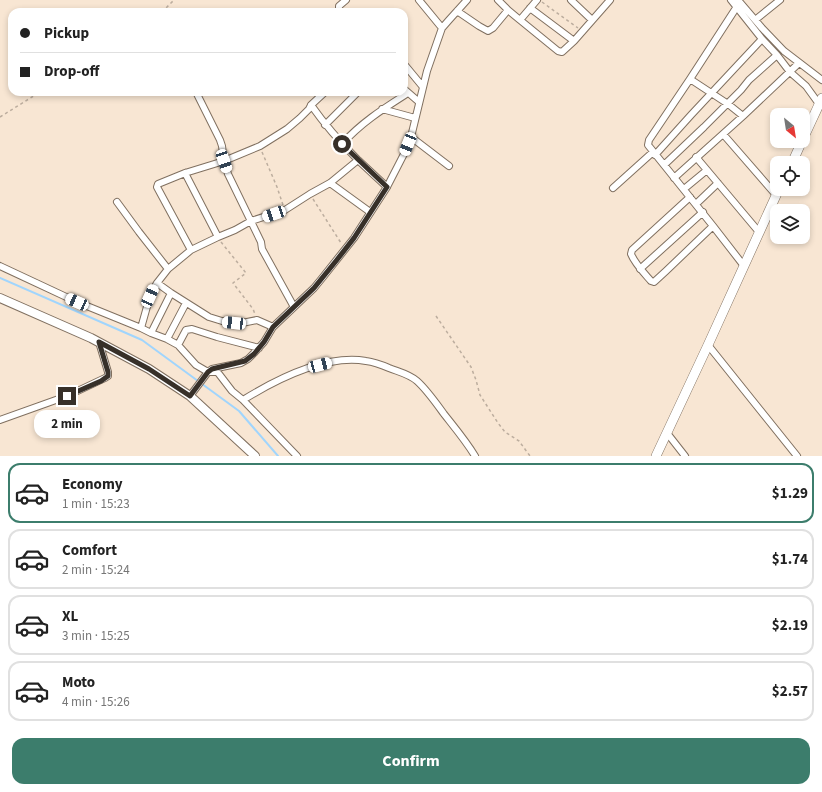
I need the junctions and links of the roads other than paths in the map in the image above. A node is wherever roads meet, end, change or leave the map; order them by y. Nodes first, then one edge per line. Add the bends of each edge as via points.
1 (346, 0) edge
2 (419, 0) edge
3 (467, 0) edge
4 (498, 0) edge
5 (538, 0) edge
6 (571, 0) edge
7 (600, 0) edge
8 (610, 0) edge
9 (730, 0) edge
10 (738, 0) edge
11 (780, 0) edge
12 (605, 6) junction
13 (339, 8) edge
14 (530, 8) junction
15 (736, 8) junction
16 (457, 10) junction
17 (508, 10) junction
18 (520, 20) junction
19 (592, 20) junction
20 (756, 20) junction
21 (442, 28) junction
22 (762, 39) junction
23 (574, 41) junction
24 (777, 55) junction
25 (798, 63) junction
26 (408, 69) edge
27 (790, 72) junction
28 (690, 79) junction
29 (822, 80) edge
30 (423, 86) junction
31 (408, 93) edge
32 (711, 93) junction
33 (198, 96) edge
34 (320, 96) edge
35 (354, 96) edge
36 (399, 96) edge
37 (821, 100) edge
38 (419, 102) junction
39 (728, 104) junction
40 (310, 105) junction
41 (382, 109) junction
42 (743, 116) junction
43 (415, 118) junction
44 (810, 123) edge
45 (325, 125) junction
46 (723, 134) junction
47 (411, 137) junction
48 (342, 144) junction
49 (654, 154) junction
50 (696, 157) junction
51 (358, 160) junction
52 (224, 161) junction
53 (664, 164) junction
54 (449, 166) dead end
55 (707, 170) junction
56 (185, 173) junction
57 (674, 178) junction
58 (330, 183) junction
59 (718, 183) junction
60 (770, 184) edge
61 (387, 187) junction
62 (613, 188) dead end
63 (684, 189) junction
64 (776, 196) edge
65 (690, 197) junction
66 (117, 202) dead end
67 (696, 204) junction
68 (370, 212) junction
69 (703, 212) junction
70 (251, 221) junction
71 (713, 226) junction
72 (759, 232) junction
73 (218, 237) junction
74 (191, 250) junction
75 (0, 266) edge
76 (744, 266) junction
77 (168, 268) junction
78 (640, 268) junction
79 (157, 283) junction
80 (171, 293) junction
81 (0, 298) edge
82 (186, 303) junction
83 (294, 307) junction
84 (273, 327) junction
85 (141, 328) junction
86 (151, 333) junction
87 (167, 339) junction
88 (99, 342) junction
89 (178, 345) junction
90 (708, 345) junction
91 (259, 348) junction
92 (207, 375) junction
93 (192, 394) junction
94 (243, 400) junction
95 (0, 420) edge
96 (667, 433) junction
97 (255, 456) edge
98 (297, 456) edge
99 (475, 456) edge
100 (656, 456) edge
101 (685, 456) edge
102 (797, 456) edge

1 - 13 street
2 - 21 street
3 - 16 street
4 - 17 street
5 - 14 street
6 - 19 street
7 - 12 street
8 - 12 street
9 - 15 street
10 - 20 street
11 - 20 street
12 - 19 street
14 - 18 street
14 - 23 street
15 - 22 street
15 - 28 street
16 - 17 street via 488,31
16 - 21 street
17 - 18 street
18 - 23 street via 559,52 564,51
19 - 23 street
20 - 25 street
21 - 30 street
22 - 24 street
22 - 32 street
24 - 27 street
24 - 39 street via 749,80
25 - 27 street
25 - 29 street
26 - 30 street
27 - 37 street
27 - 42 street
28 - 32 street
28 - 49 street via 649,140 648,145
30 - 38 street
31 - 38 street
32 - 39 street
32 - 49 street
33 - 52 street via 222,146
34 - 40 street
35 - 45 street
36 - 41 street
37 - 44 main road
38 - 43 street
39 - 42 street
39 - 53 street
40 - 45 street
40 - 52 street via 309,109 287,129 260,146
41 - 43 street
41 - 48 street
42 - 46 street
43 - 47 street
45 - 48 street
46 - 50 street
46 - 60 street
47 - 54 street
47 - 61 street
48 - 51 street
49 - 53 street
49 - 62 street
50 - 55 street
50 - 57 street
51 - 58 street
51 - 61 street
52 - 56 street
52 - 70 street via 238,197
53 - 57 street
55 - 59 street
55 - 63 street
56 - 73 street
56 - 74 street via 157,185
57 - 63 street
58 - 68 street
58 - 70 street via 284,210
59 - 67 street
59 - 72 street
61 - 68 street
63 - 65 street
64 - 72 main road
65 - 67 street
65 - 78 street via 632,250 632,257
66 - 77 street
67 - 69 street
68 - 83 street via 336,261
69 - 71 street
69 - 78 street
70 - 73 street
70 - 83 street via 262,249
71 - 76 street
71 - 78 street via 654,282
72 - 76 main road
73 - 74 street
74 - 77 street
75 - 85 street
76 - 90 main road
77 - 79 street
79 - 80 street
79 - 85 street via 150,296
80 - 82 street
80 - 86 street
81 - 88 street
82 - 84 street via 208,317 222,321 242,323 257,320
82 - 87 street
83 - 84 street
84 - 91 street
85 - 86 street
86 - 87 street
87 - 89 street
88 - 93 street
88 - 95 street via 108,376 67,396
89 - 91 street via 186,330 192,329
89 - 92 street
90 - 96 main road
90 - 102 street
91 - 92 street via 245,361 217,367
92 - 93 street
92 - 94 street via 217,372
93 - 97 street
94 - 98 street
94 - 99 street via 283,377 312,367 340,360 371,362 407,374 417,381 460,433
96 - 100 main road
96 - 101 street

